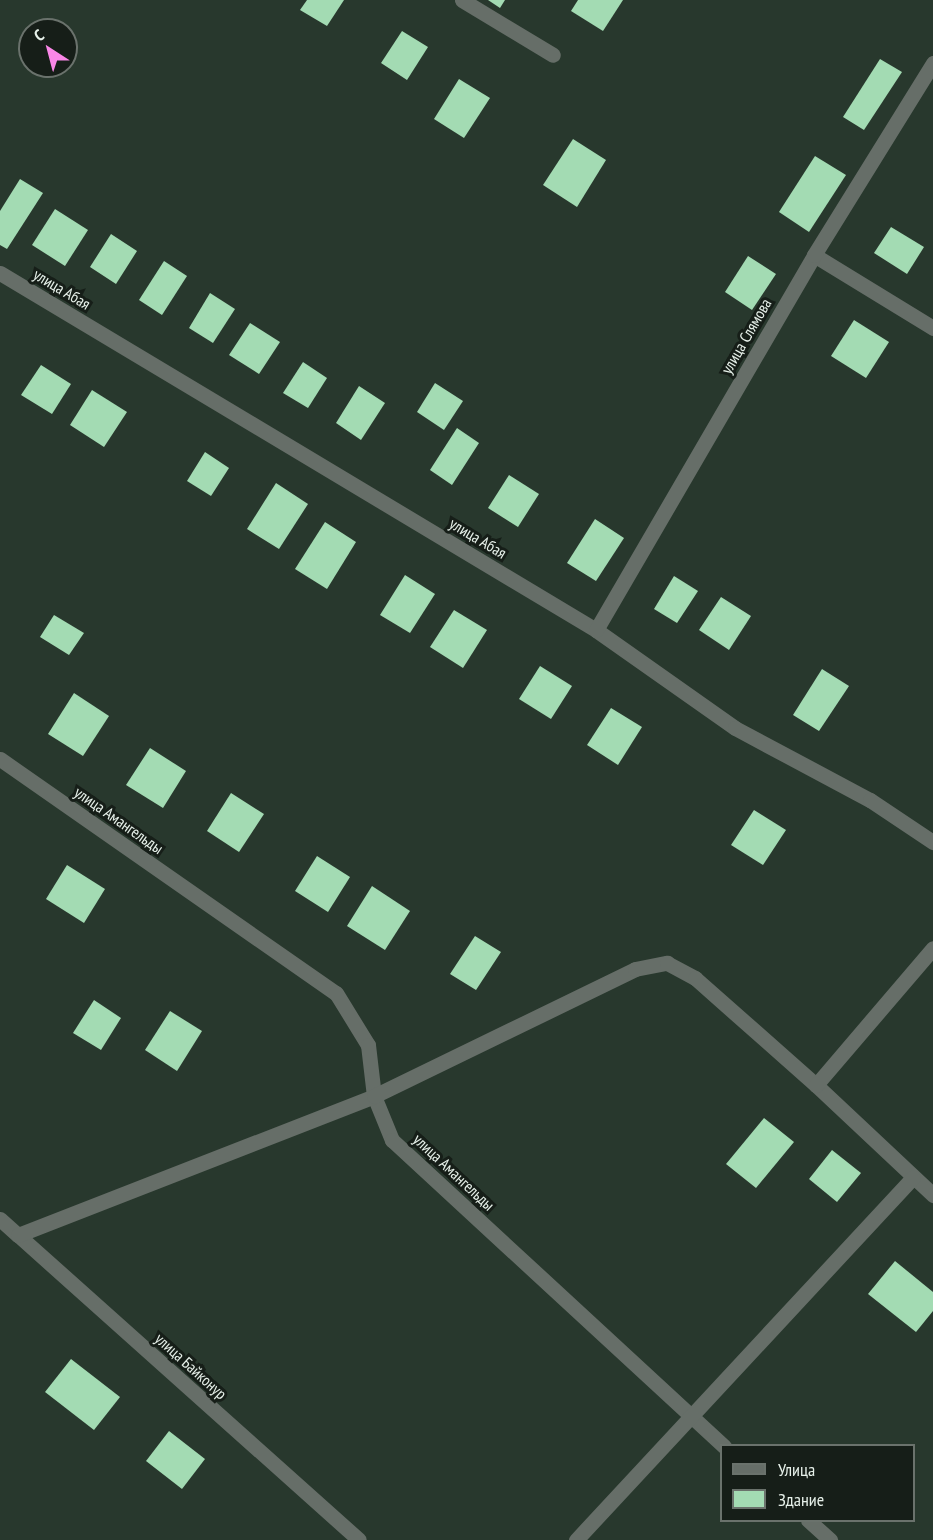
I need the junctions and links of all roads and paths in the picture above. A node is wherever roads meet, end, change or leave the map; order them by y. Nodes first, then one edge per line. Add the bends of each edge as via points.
1 (462, 0) edge
2 (553, 55) dead end
3 (933, 63) edge
4 (814, 255) junction
5 (0, 273) edge
6 (933, 328) edge
7 (596, 630) junction
8 (0, 759) edge
9 (933, 842) edge
10 (933, 948) edge
11 (816, 1085) junction
12 (374, 1095) junction
13 (913, 1177) junction
14 (933, 1195) edge
15 (0, 1219) edge
16 (18, 1235) junction
17 (691, 1415) junction
18 (722, 1444) edge
19 (809, 1522) edge
20 (359, 1540) edge
21 (576, 1540) edge
22 (830, 1540) edge

1 - 2 street
3 - 4 street, улица Слямова
4 - 6 street
4 - 7 street, улица Слямова
5 - 7 street, улица Абая
7 - 9 street, улица Абая via 735,728 870,800
8 - 12 street, улица Амангельды via 336,993 368,1045
10 - 11 street
11 - 12 street via 695,978 667,963 635,969
11 - 13 street
12 - 16 street
12 - 17 street, улица Амангельды via 392,1140
13 - 14 street
13 - 17 street
15 - 16 street, улица Байконур
16 - 20 street, улица Байконур
17 - 18 street, улица Амангельды
17 - 21 street
19 - 22 street

